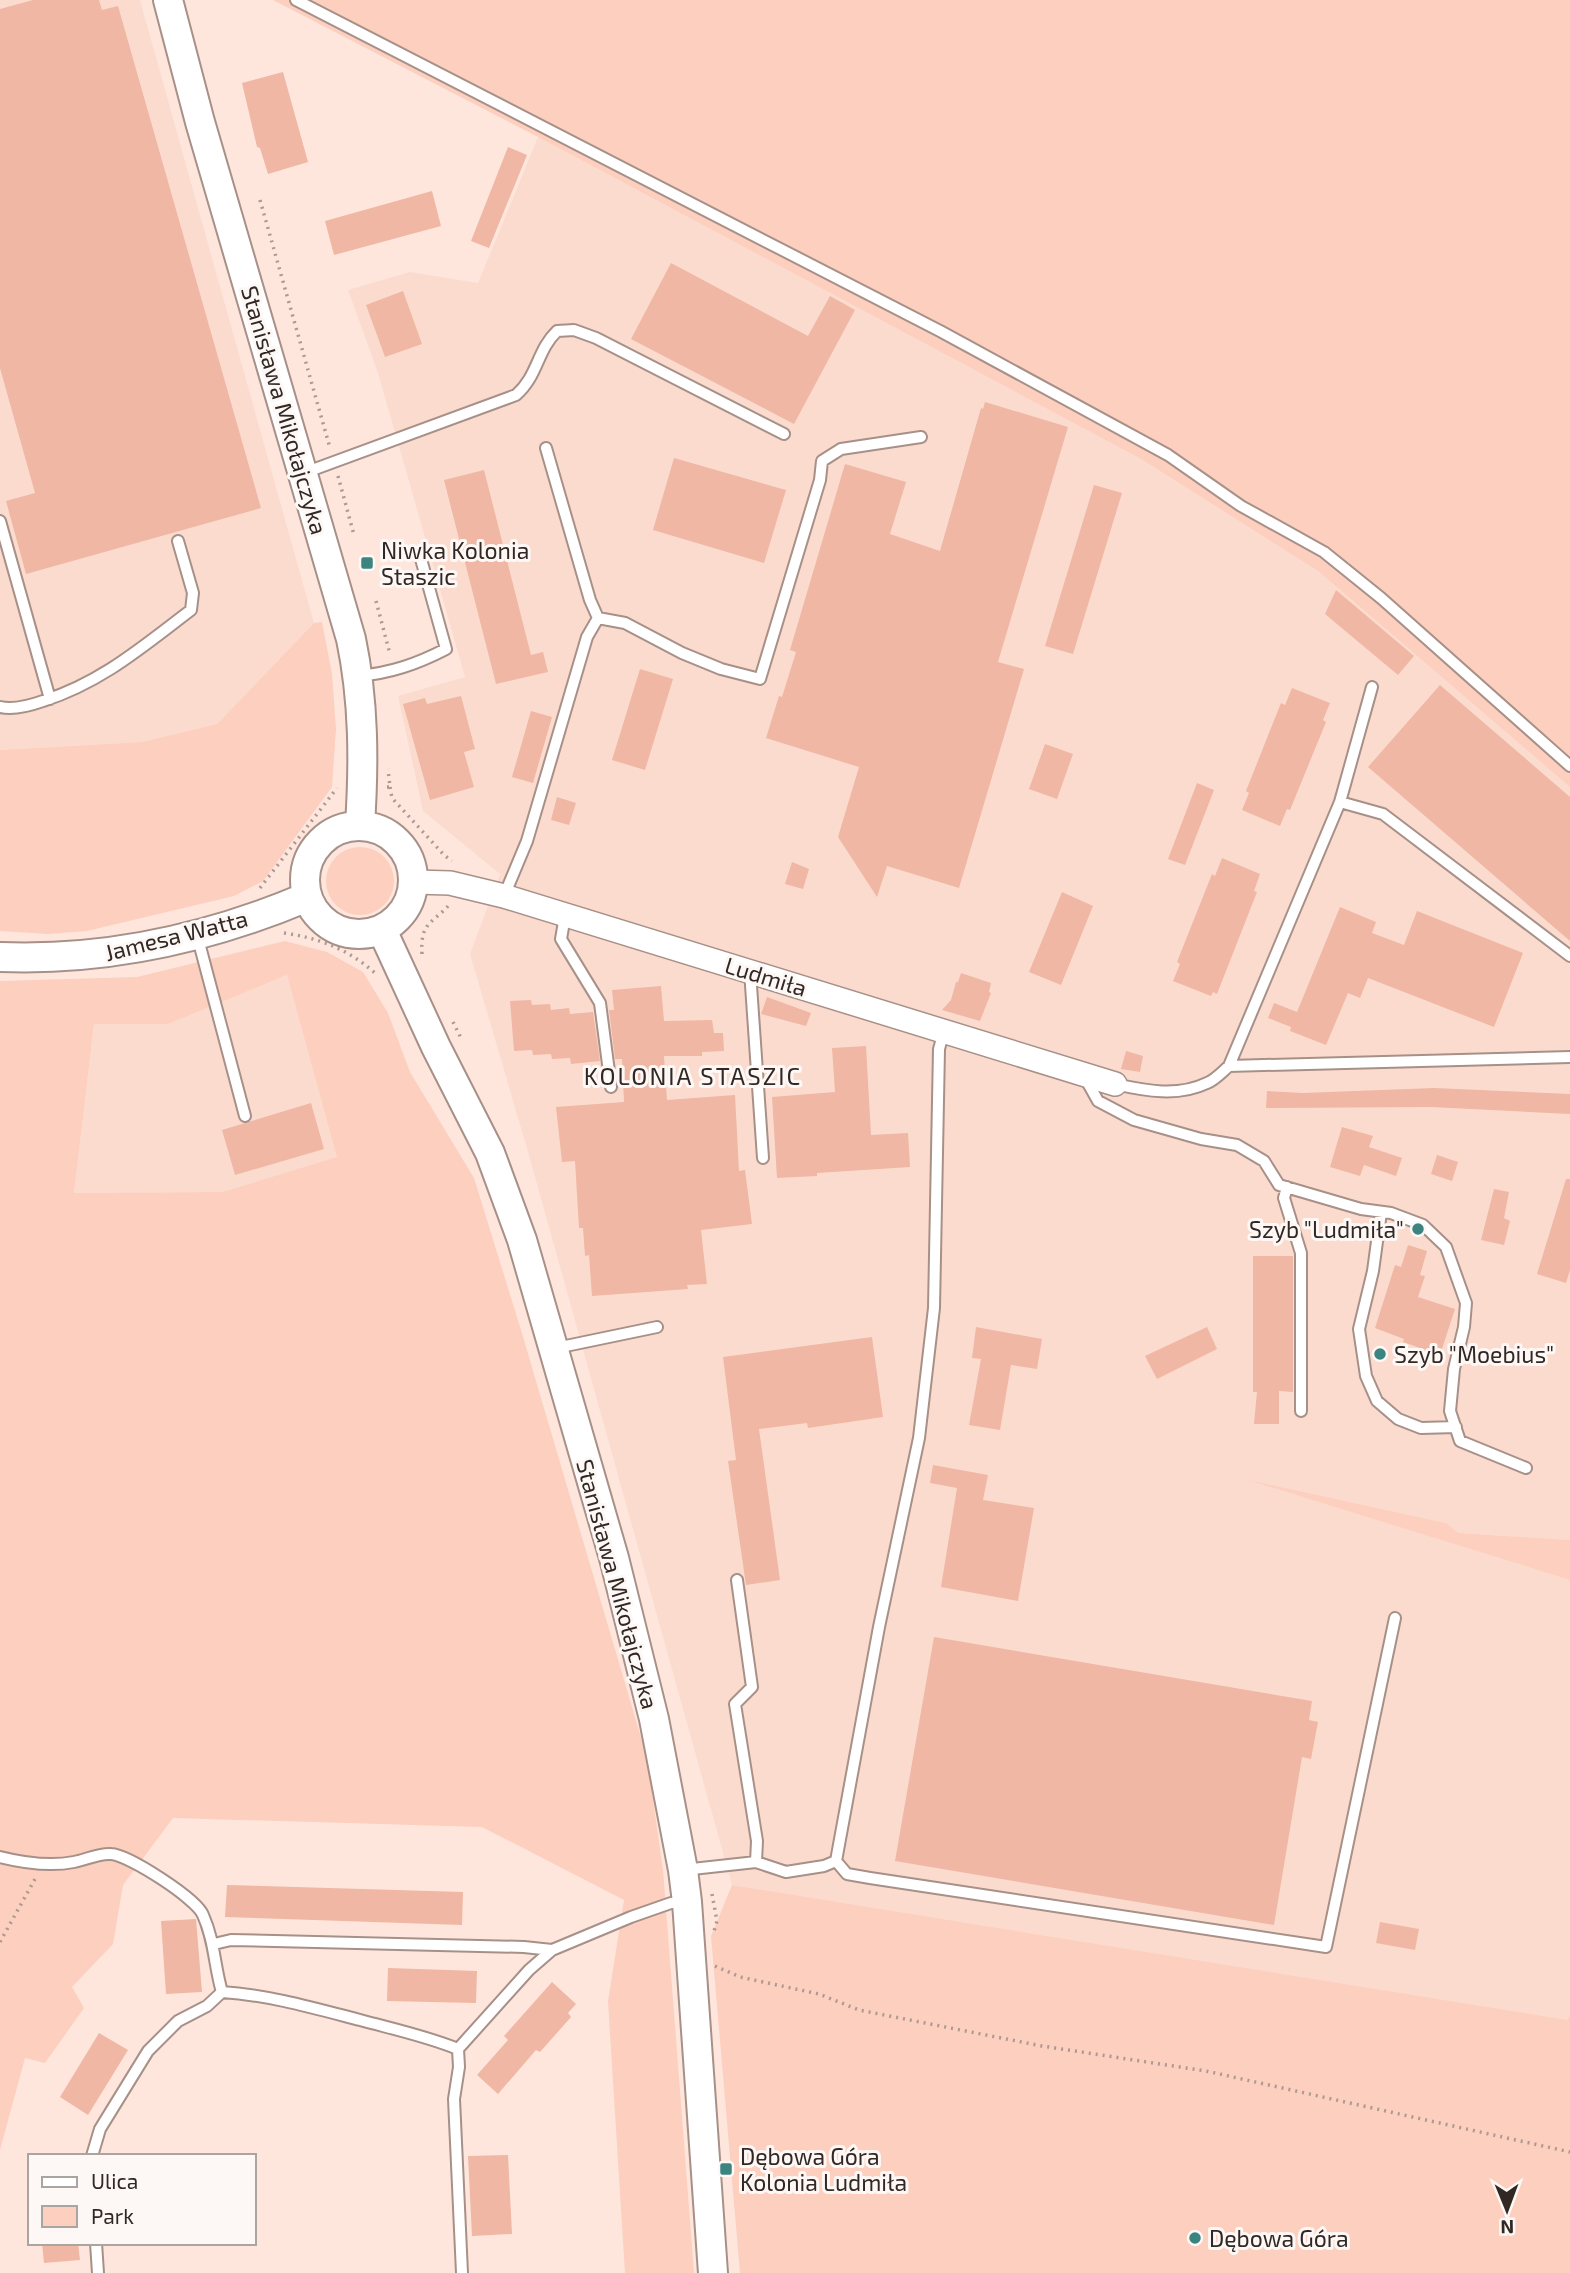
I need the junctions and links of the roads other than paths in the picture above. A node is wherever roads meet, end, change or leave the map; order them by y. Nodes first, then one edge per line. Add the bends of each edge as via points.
1 (168, 0) edge
2 (296, 0) edge
3 (784, 434) dead end
4 (921, 437) dead end
5 (546, 448) dead end
6 (304, 473) junction
7 (0, 521) edge
8 (178, 541) dead end
9 (421, 559) dead end
10 (598, 618) junction
11 (358, 676) junction
12 (1372, 687) dead end
13 (50, 699) junction
14 (0, 707) edge
15 (1570, 765) edge
16 (1340, 802) junction
17 (360, 825) junction
18 (414, 882) junction
19 (504, 896) junction
20 (307, 897) junction
21 (565, 916) junction
22 (382, 930) junction
23 (197, 935) junction
24 (1570, 956) edge
25 (0, 957) edge
26 (750, 971) junction
27 (944, 1031) junction
28 (1570, 1057) edge
29 (1229, 1066) junction
30 (1083, 1074) junction
31 (1115, 1084) joint
32 (611, 1087) dead end
33 (245, 1116) dead end
34 (762, 1158) dead end
35 (1287, 1187) junction
36 (1381, 1212) junction
37 (657, 1327) dead end
38 (553, 1348) junction
39 (1301, 1411) dead end
40 (1456, 1427) junction
41 (1526, 1468) dead end
42 (737, 1580) dead end
43 (1395, 1618) dead end
44 (0, 1857) edge
45 (836, 1861) junction
46 (756, 1862) junction
47 (683, 1870) junction
48 (687, 1902) junction
49 (214, 1944) junction
50 (552, 1950) junction
51 (222, 1992) junction
52 (458, 2049) junction
53 (93, 2154) edge
54 (96, 2245) edge
55 (98, 2273) edge
56 (462, 2273) edge
57 (713, 2273) edge

1 - 6 street, Stanisława Mikołajczyka
2 - 15 lane via 940,331 1168,455 1241,506 1324,552
3 - 6 lane via 596,338 573,330 557,331 546,342 526,387 516,395
4 - 10 lane via 841,449 822,461 760,678 695,658 625,623
5 - 10 lane
6 - 11 street, Stanisława Mikołajczyka
7 - 13 lane
8 - 13 lane via 193,593 191,610 117,667
9 - 11 lane via 446,649 414,665
10 - 19 lane via 587,637 527,841
11 - 17 street, Stanisława Mikołajczyka
12 - 16 lane
13 - 14 lane
16 - 24 lane via 1383,814
16 - 29 lane
17 - 18 street via 393,836 412,865
17 - 20 street via 340,829 322,840 304,877
18 - 19 street, Ludmiła via 450,895
18 - 22 street via 410,902 398,919
19 - 21 street, Ludmiła
20 - 22 street via 316,913 337,930 364,935
20 - 23 street, Jamesa Watta
21 - 26 street, Ludmiła
21 - 32 lane via 561,939 600,1003
22 - 38 street, Stanisława Mikołajczyka via 490,1153 522,1240
23 - 25 street, Jamesa Watta via 95,955
23 - 33 lane
26 - 27 street, Ludmiła
26 - 34 lane
27 - 30 street, Ludmiła
27 - 45 lane via 939,1049 934,1308 919,1438 878,1627
28 - 29 lane
29 - 31 lane via 1209,1083 1177,1093
30 - 31 street, Ludmiła
30 - 35 lane via 1098,1101 1133,1120 1237,1145 1264,1161 1279,1185
35 - 36 lane
35 - 39 lane via 1284,1198 1301,1253
36 - 40 lane via 1423,1225 1446,1247 1457,1274 1466,1303 1450,1411
36 - 40 lane via 1359,1329 1366,1376 1377,1401 1398,1419 1421,1428
37 - 38 lane
38 - 47 street, Stanisława Mikołajczyka via 614,1558 654,1719
40 - 41 lane via 1460,1441
42 - 46 lane via 752,1687 735,1704 757,1841
43 - 45 lane via 1326,1947 847,1874
44 - 49 lane via 42,1864 111,1854 145,1867 202,1911
45 - 46 lane via 786,1872
46 - 47 lane
47 - 48 street, Stanisława Mikołajczyka
48 - 50 lane via 631,1917
48 - 57 street, Stanisława Mikołajczyka
49 - 50 lane via 231,1940
49 - 51 lane
50 - 52 lane
51 - 52 lane via 256,1994
51 - 53 lane via 208,2006 178,2021 148,2050 100,2129
52 - 56 lane via 454,2099
54 - 55 lane

